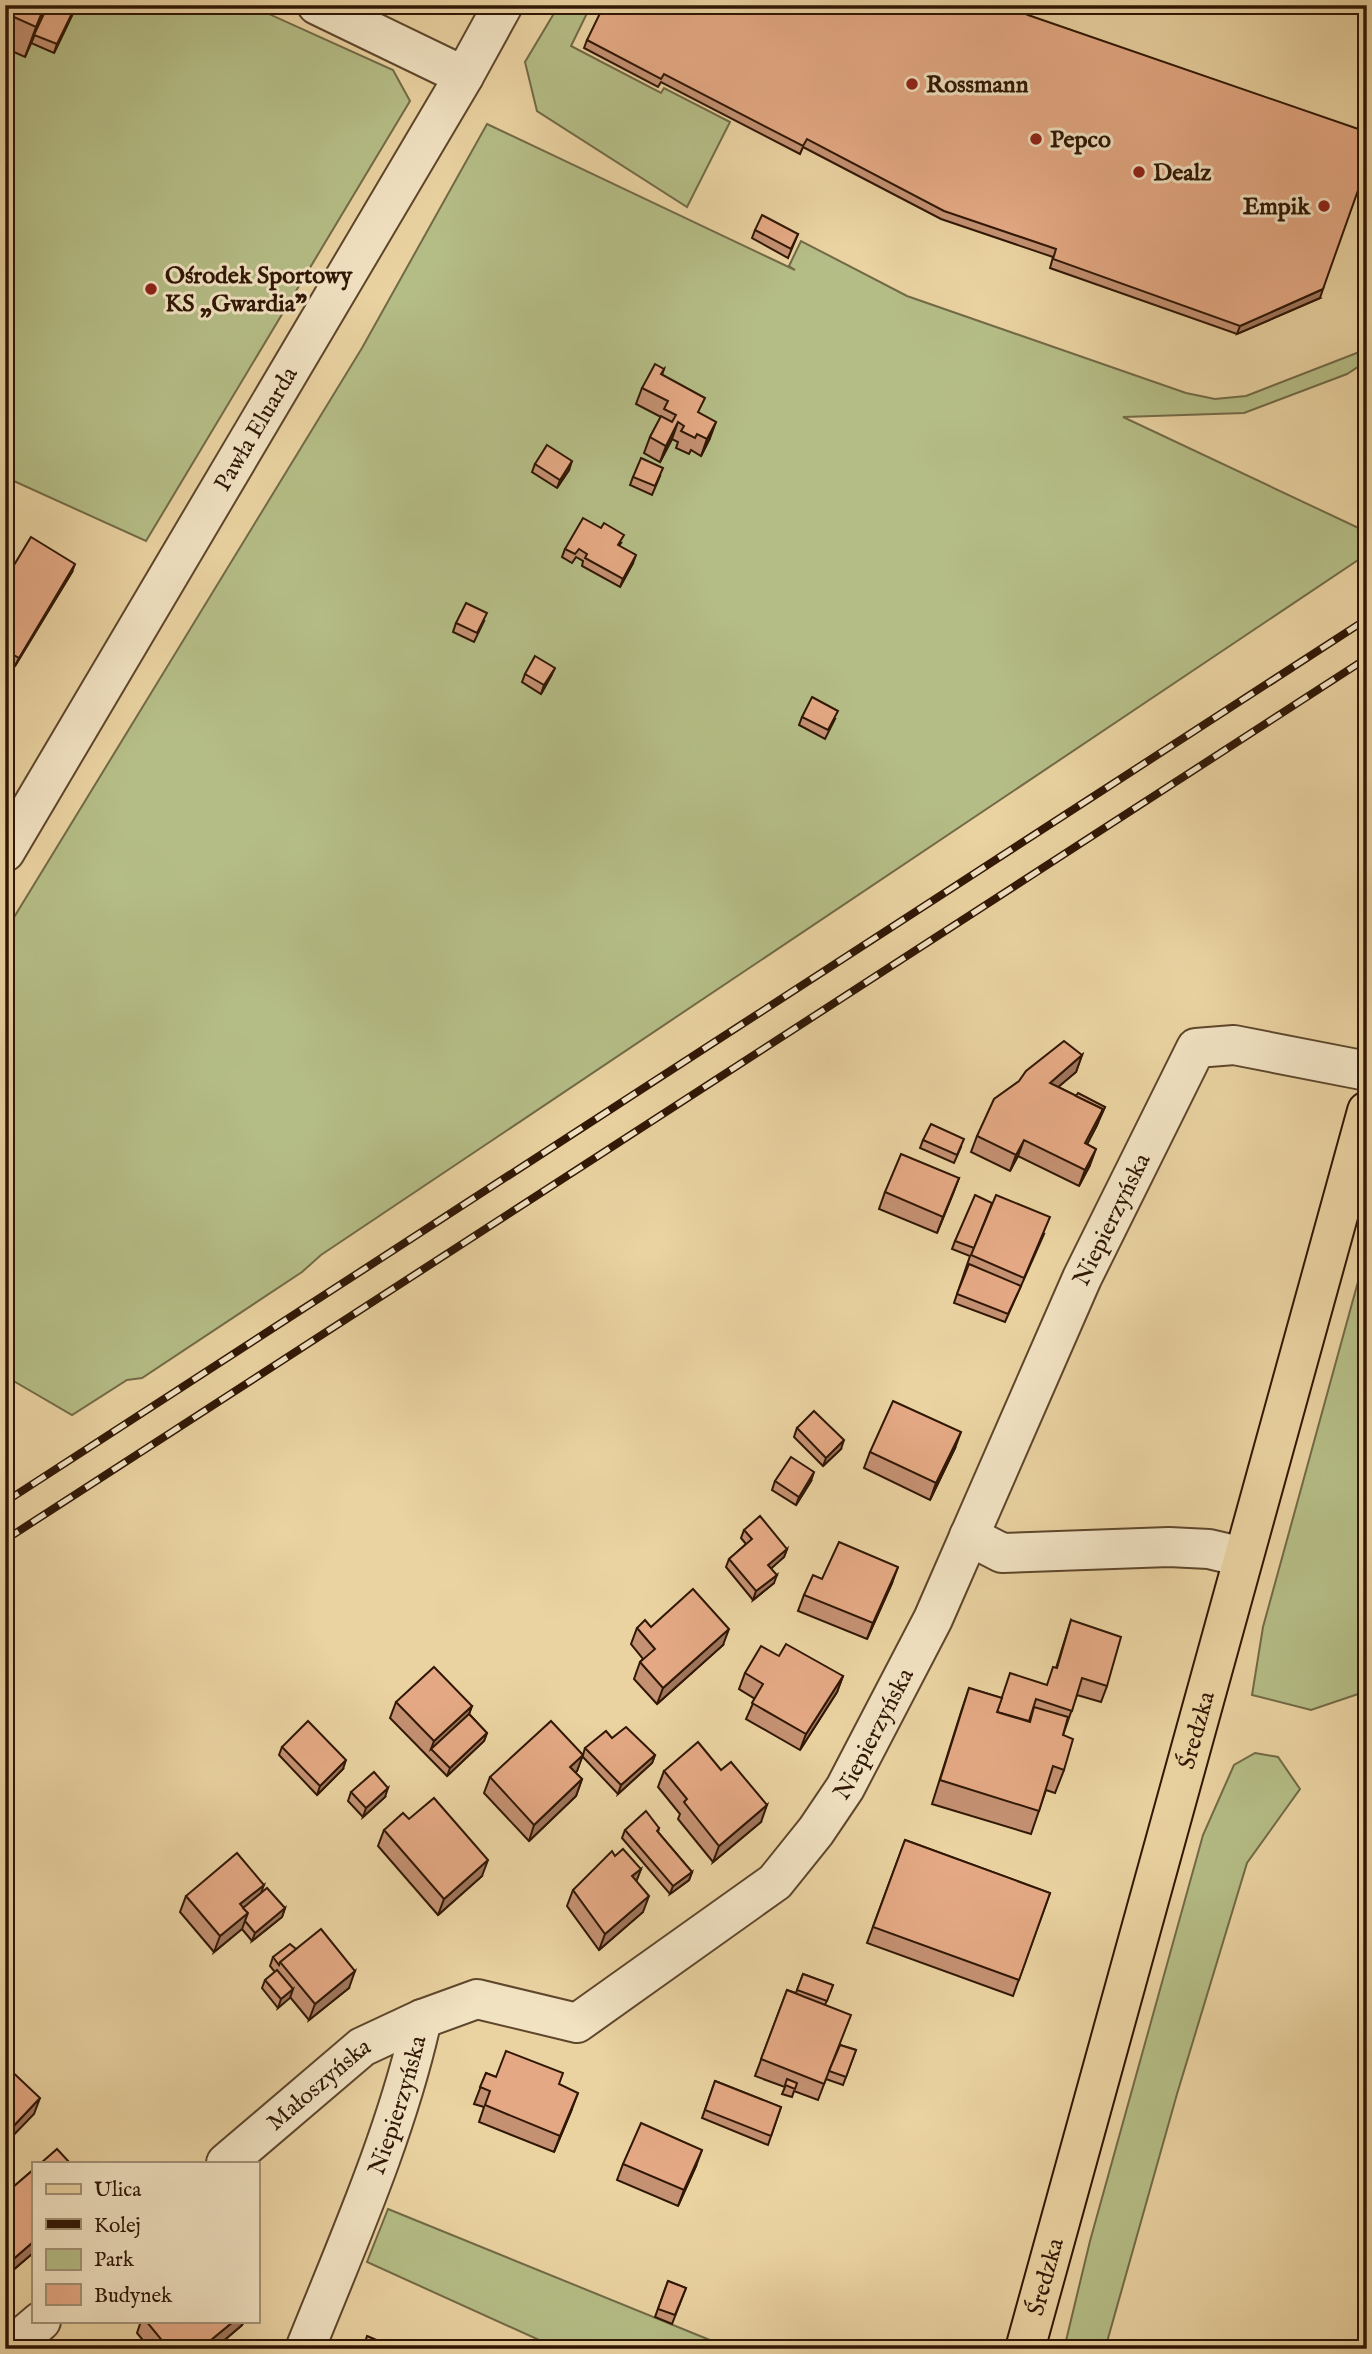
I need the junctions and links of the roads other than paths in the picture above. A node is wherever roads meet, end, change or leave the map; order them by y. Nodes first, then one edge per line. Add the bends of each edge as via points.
1 (317, 5) edge
2 (503, 5) edge
3 (464, 76) junction
4 (5, 852) edge
5 (1367, 1071) edge
6 (1367, 1111) edge
7 (969, 1536) junction
8 (1243, 1557) junction
9 (422, 2019) junction
10 (227, 2162) edge
11 (40, 2322) edge
12 (8, 2349) edge
13 (305, 2349) edge
14 (1025, 2349) edge

1 - 3 street
2 - 3 street, Pawła Eluarda
3 - 4 street, Pawła Eluarda
5 - 7 street, Niepierzyńska via 1234,1045 1196,1048 1082,1278
6 - 8 main road, Średzka
7 - 8 street via 1002,1553 1168,1547
7 - 9 street, Niepierzyńska via 933,1619 845,1788 775,1882 577,2023 477,1999
8 - 14 main road, Średzka
9 - 10 street, Małoszyńska via 362,2048
9 - 13 street, Niepierzyńska via 411,2071
11 - 12 street

